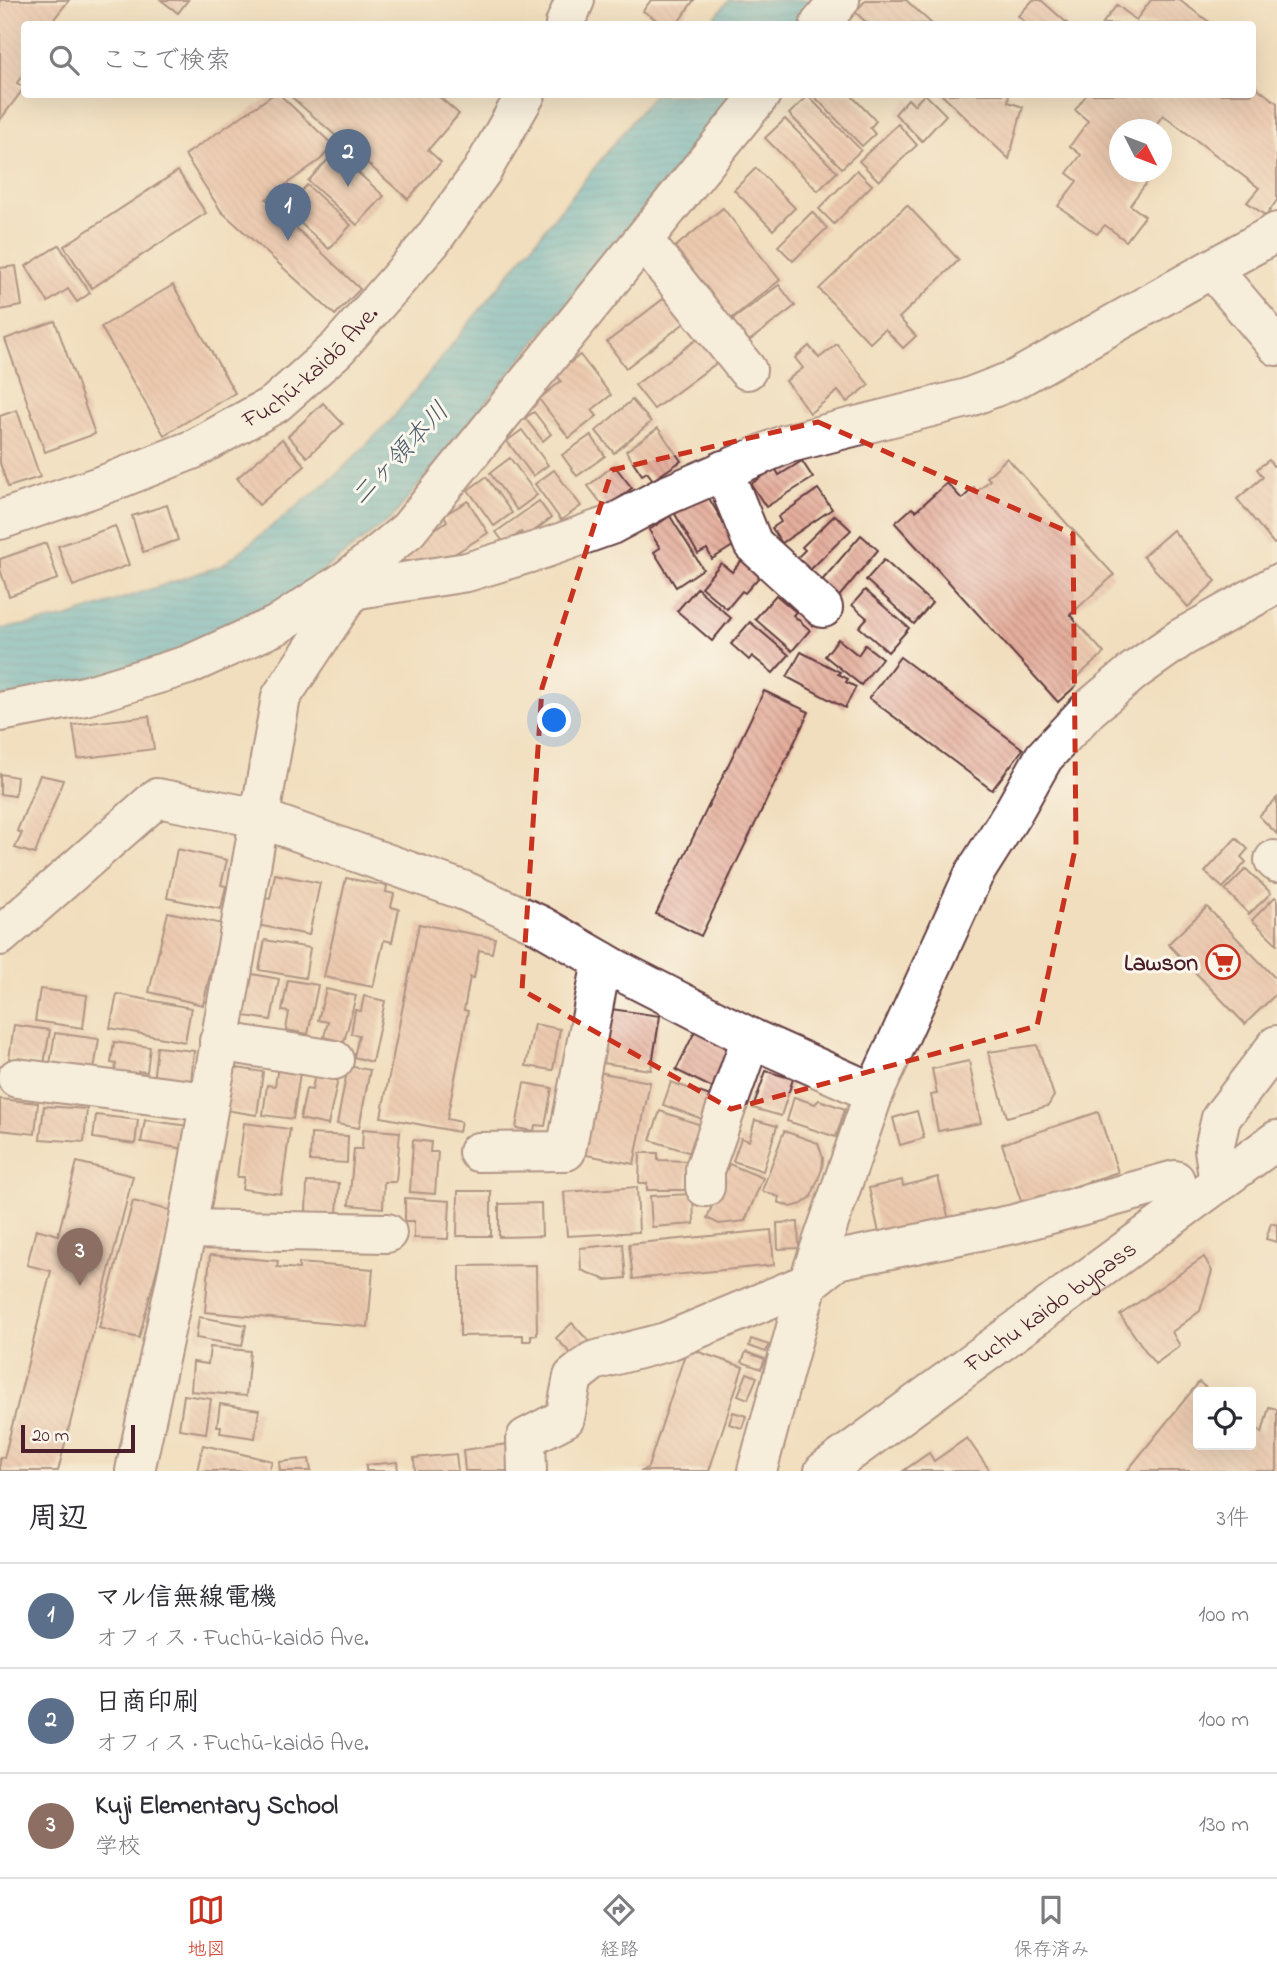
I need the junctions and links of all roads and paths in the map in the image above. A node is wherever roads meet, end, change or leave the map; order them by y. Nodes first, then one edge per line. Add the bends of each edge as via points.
1 (575, 0) edge
2 (839, 0) edge
3 (566, 21) edge
4 (822, 21) edge
5 (524, 98) edge
6 (758, 98) edge
7 (1277, 232) edge
8 (643, 240) junction
9 (1212, 269) junction
10 (1277, 346) edge
11 (747, 370) dead end
12 (723, 470) junction
13 (0, 520) edge
14 (1277, 584) edge
15 (350, 585) junction
16 (823, 608) dead end
17 (0, 712) edge
18 (259, 818) junction
19 (0, 936) edge
20 (602, 961) junction
21 (751, 1038) junction
22 (219, 1041) junction
23 (1277, 1045) edge
24 (334, 1060) dead end
25 (17, 1079) dead end
26 (874, 1093) junction
27 (208, 1102) junction
28 (1277, 1140) edge
29 (478, 1152) dead end
30 (1175, 1180) dead end
31 (1219, 1183) junction
32 (705, 1187) dead end
33 (187, 1229) junction
34 (387, 1233) dead end
35 (808, 1283) junction
36 (135, 1471) edge
37 (527, 1471) edge
38 (757, 1471) edge
39 (824, 1471) edge

1 - 3 street
2 - 4 street
5 - 13 street, Fuchū-kaidō Ave. via 482,171 430,242 337,349 275,404 194,449
6 - 8 street
7 - 9 street
8 - 11 street
8 - 15 street via 408,530
9 - 10 street
9 - 12 street via 1016,379 967,398 786,444
12 - 15 street via 611,525 543,549 467,572
12 - 16 street via 753,544
14 - 26 street via 1181,638 1134,671 1089,709 1044,757 974,874
15 - 17 street via 277,625 188,665 85,696
15 - 18 street via 281,696
18 - 19 street via 158,798
18 - 20 street via 465,891 540,925
18 - 22 street
20 - 21 street
20 - 29 street via 566,1152
21 - 26 street
21 - 32 street via 705,1168
22 - 24 street
22 - 27 street
23 - 31 street via 1221,1118 1214,1149
25 - 27 street
26 - 35 street
27 - 33 street
28 - 31 street, Fuchu kaido bypass
30 - 35 street via 1014,1224 837,1260
31 - 39 street, Fuchu kaido bypass
33 - 34 street
33 - 36 street
35 - 37 street via 666,1342 593,1361 573,1377 565,1418 526,1438
35 - 38 street

